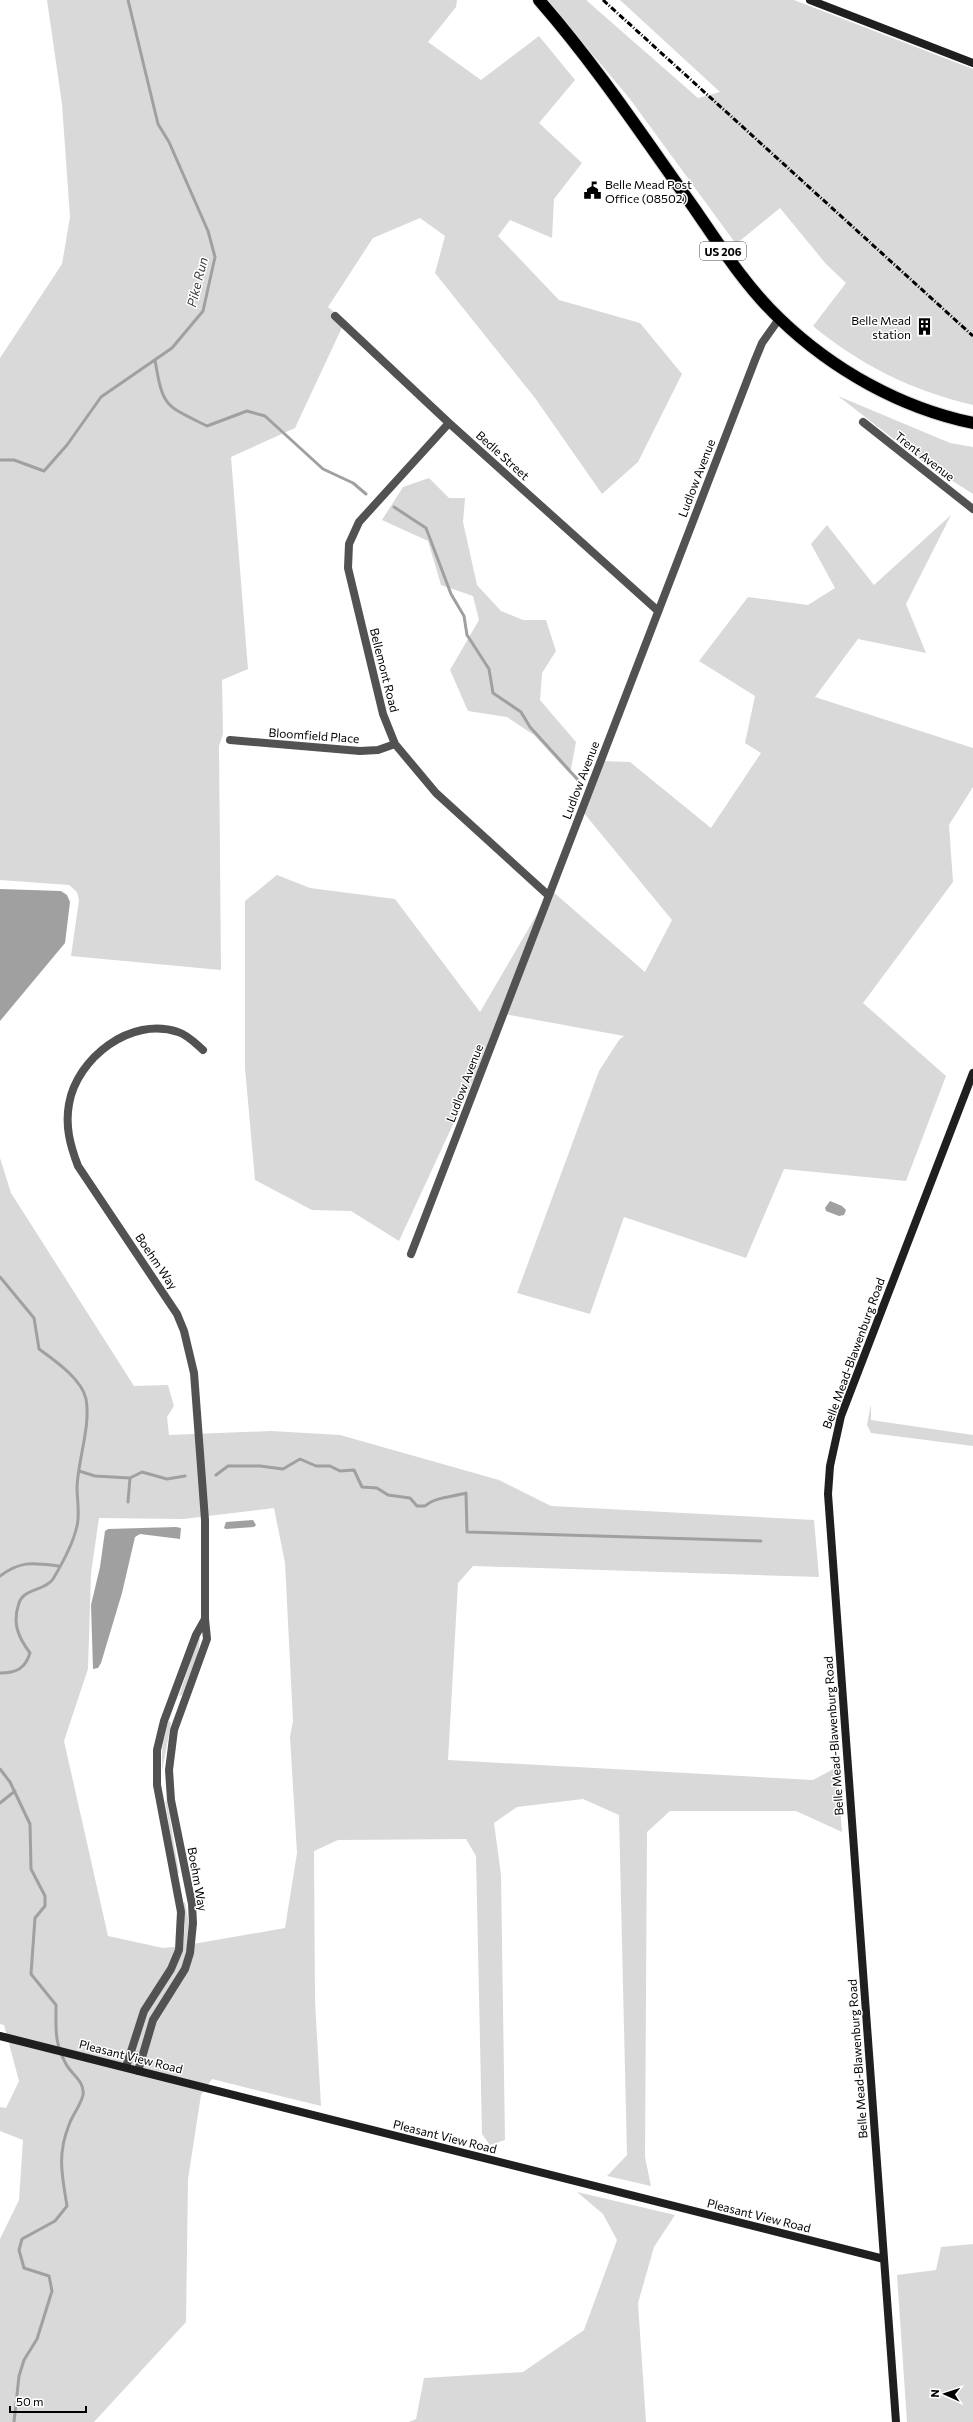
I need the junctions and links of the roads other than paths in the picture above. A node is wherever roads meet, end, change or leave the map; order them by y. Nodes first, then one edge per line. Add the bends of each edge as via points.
1 (539, 0) edge
2 (810, 0) edge
3 (973, 63) edge
4 (335, 316) dead end
5 (779, 319) junction
6 (863, 422) dead end
7 (449, 423) junction
8 (973, 423) edge
9 (973, 509) edge
10 (657, 610) junction
11 (230, 740) dead end
12 (395, 744) junction
13 (548, 896) junction
14 (203, 1050) dead end
15 (973, 1073) edge
16 (411, 1254) dead end
17 (205, 1619) junction
18 (168, 1712) junction
19 (180, 1713) junction
20 (170, 1788) junction
21 (158, 1793) junction
22 (172, 1967) junction
23 (183, 1972) junction
24 (0, 2036) edge
25 (126, 2067) junction
26 (138, 2071) junction
27 (884, 2259) junction
28 (896, 2422) edge

1 - 5 highway, US 206 via 603,82 731,262
2 - 3 street
4 - 7 street, Bedle Street
5 - 8 highway, US 206 via 815,349 872,386 933,412
5 - 10 street, Ludlow Avenue via 762,343
6 - 9 street, Trent Avenue
7 - 10 street, Bedle Street
7 - 12 street, Bellemont Road via 359,522 351,538 347,556 371,670 383,714
10 - 13 street, Ludlow Avenue
11 - 12 street, Bloomfield Place via 360,751 378,750
12 - 13 street, Bellemont Road via 436,793
13 - 16 street, Ludlow Avenue
14 - 17 street, Boehm Way via 179,1032 166,1030 146,1031 119,1039 94,1057 82,1072 74,1087 67,1118 72,1150 78,1166 168,1299 184,1331 190,1351 194,1373 205,1520
15 - 27 street, Belle Mead-Blawenburg Road via 841,1416 830,1466 828,1494
17 - 18 street, Boehm Way via 196,1635
17 - 19 street, Boehm Way via 207,1639
18 - 19 street
18 - 21 street, Boehm Way via 157,1750
19 - 20 street, Boehm Way via 171,1748
20 - 21 street
20 - 23 street, Boehm Way via 192,1904 190,1953
21 - 22 street, Boehm Way via 181,1912 179,1950
22 - 23 street
22 - 25 street, Boehm Way via 144,2011
23 - 26 street, Boehm Way via 153,2020
24 - 25 street, Pleasant View Road
25 - 26 street, Pleasant View Road
26 - 27 street, Pleasant View Road
27 - 28 street, Belle Mead-Blawenburg Road

